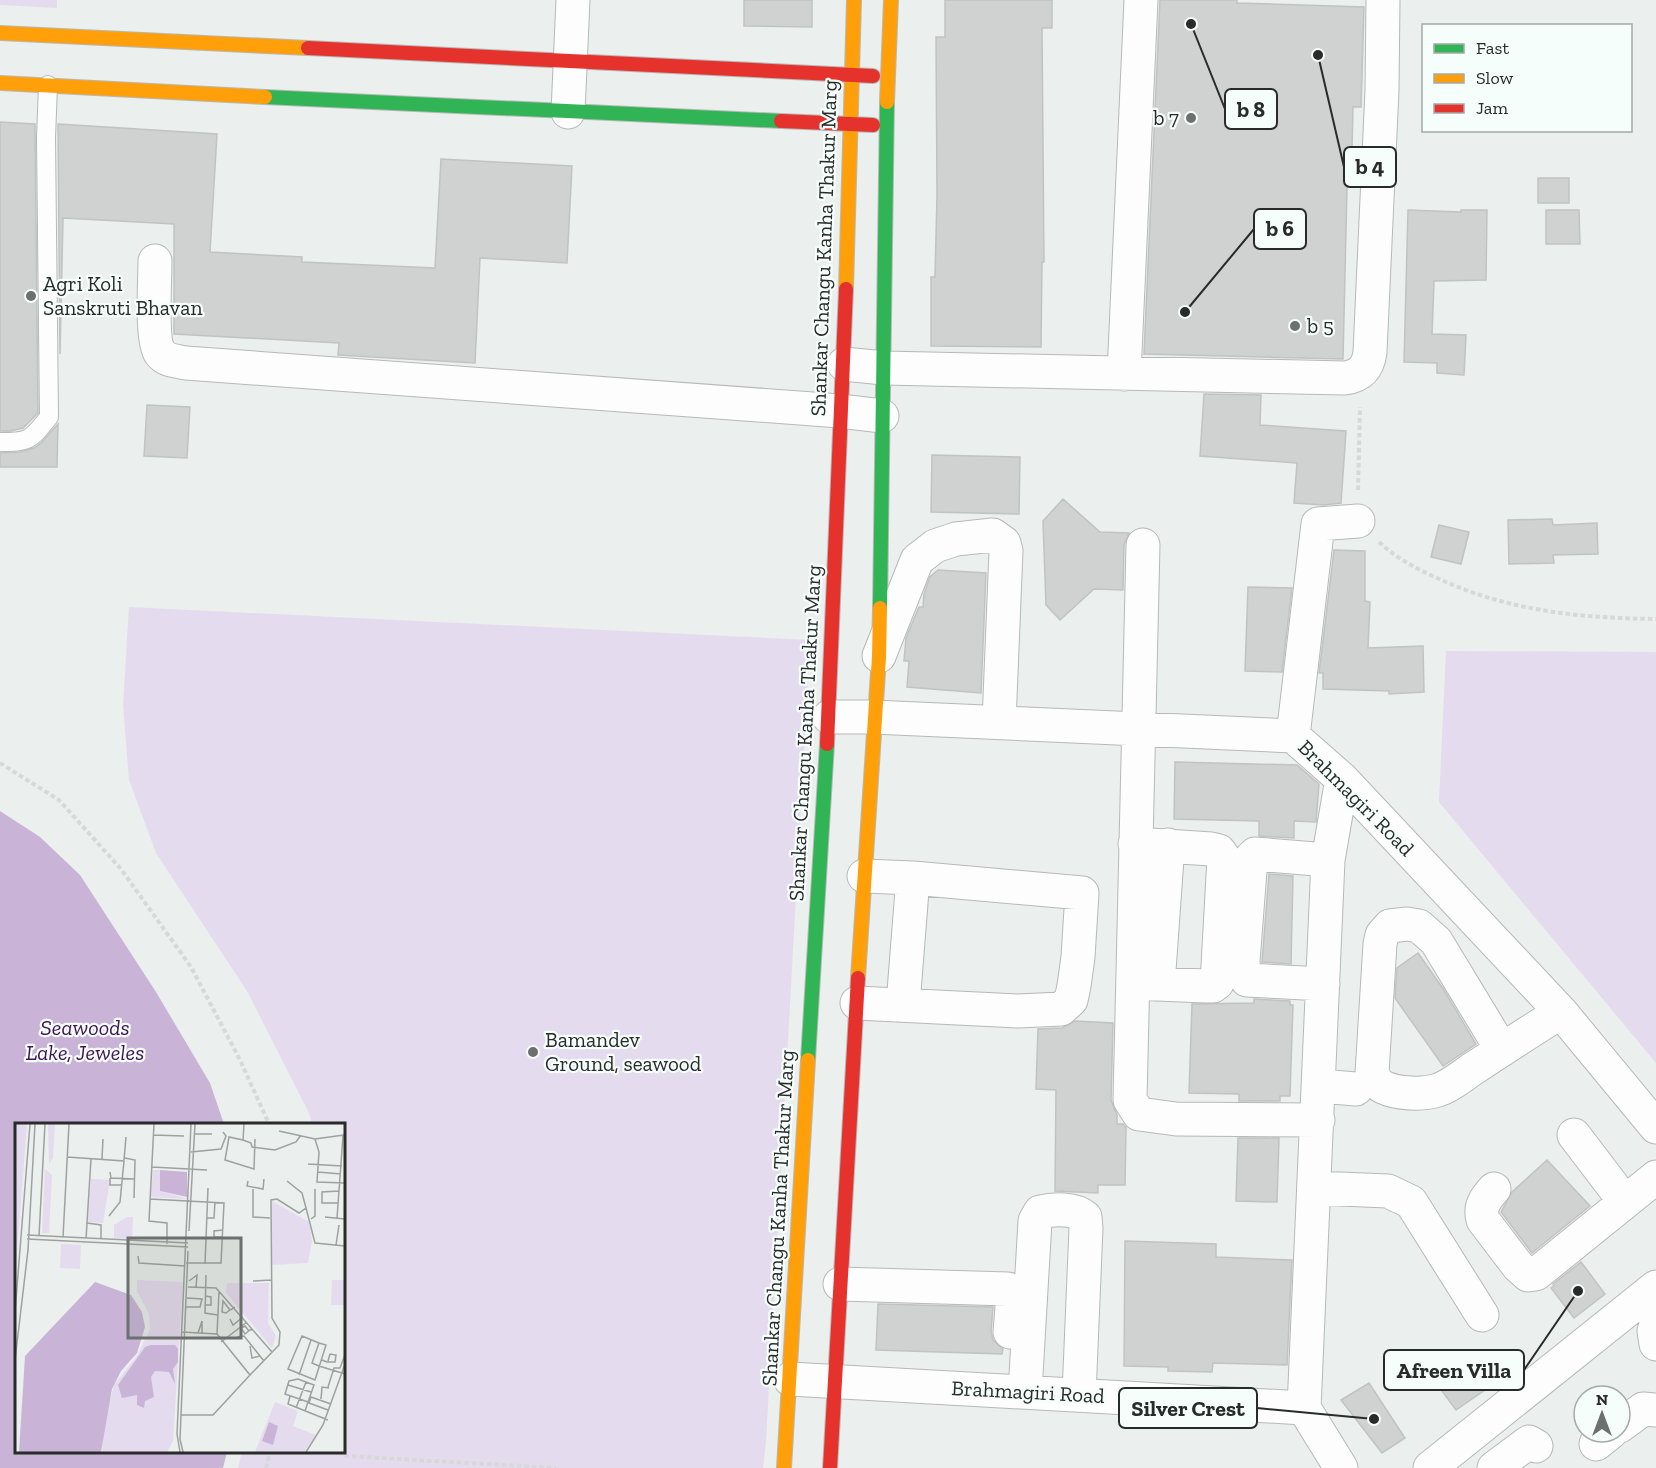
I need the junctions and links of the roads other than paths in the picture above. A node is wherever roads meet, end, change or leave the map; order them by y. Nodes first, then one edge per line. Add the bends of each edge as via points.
1 (573, 0) edge
2 (854, 0) edge
3 (891, 0) edge
4 (1141, 0) edge
5 (1383, 0) edge
6 (0, 33) edge
7 (571, 62) junction
8 (850, 76) junction
9 (887, 77) junction
10 (0, 83) edge
11 (48, 85) junction
12 (568, 112) junction
13 (850, 124) junction
14 (886, 125) junction
15 (155, 261) dead end
16 (844, 364) junction
17 (884, 368) junction
18 (1124, 374) junction
19 (840, 411) junction
20 (882, 416) junction
21 (0, 442) edge
22 (1358, 521) road end
23 (1143, 545) dead end
24 (879, 657) junction
25 (829, 717) junction
26 (873, 717) junction
27 (999, 722) junction
28 (1138, 730) junction
29 (1293, 736) junction
30 (1341, 778) junction
31 (1135, 844) junction
32 (1168, 845) junction
33 (1317, 859) junction
34 (864, 876) junction
35 (913, 878) junction
36 (1082, 893) junction
37 (1134, 899) junction
38 (1145, 984) junction
39 (1312, 984) junction
40 (857, 1003) junction
41 (903, 1004) junction
42 (1561, 1012) junction
43 (1502, 1050) junction
44 (1320, 1086) junction
45 (1356, 1089) dead end
46 (1318, 1120) junction
47 (1656, 1127) edge
48 (1574, 1135) dead end
49 (1656, 1177) edge
50 (1315, 1188) junction
51 (1494, 1189) dead end
52 (1625, 1202) junction
53 (840, 1284) junction
54 (1656, 1287) edge
55 (1482, 1315) dead end
56 (1646, 1326) edge
57 (790, 1379) junction
58 (834, 1380) junction
59 (1015, 1391) junction
60 (1079, 1395) junction
61 (1304, 1408) junction
62 (1656, 1410) edge
63 (1632, 1417) edge
64 (1536, 1446) dead end
65 (784, 1468) edge
66 (830, 1468) edge
67 (1341, 1468) edge
68 (1430, 1468) edge
69 (1494, 1468) edge

1 - 7 street
2 - 8 street, Shankar Changu Kanha Thakur Marg
3 - 9 street
4 - 18 street
5 - 18 street via 1371,352 1366,368 1345,378
6 - 7 street
7 - 8 street
7 - 12 street
8 - 9 street
8 - 13 street, Shankar Changu Kanha Thakur Marg
9 - 14 street
10 - 11 street
11 - 12 street
11 - 21 lane via 49,417 24,442
12 - 13 street
13 - 14 street
13 - 16 street, Shankar Changu Kanha Thakur Marg
14 - 17 street
15 - 19 street via 155,339 160,353 186,363
16 - 17 street
16 - 19 street, Shankar Changu Kanha Thakur Marg
17 - 18 street
17 - 20 street
19 - 20 street
19 - 25 street, Shankar Changu Kanha Thakur Marg
20 - 24 street
22 - 29 street via 1318,524
23 - 28 street
24 - 26 street
24 - 27 street via 918,560 935,546 956,538 993,535 1004,543 1006,551
25 - 26 street, Brahmagiri Road
25 - 57 street, Shankar Changu Kanha Thakur Marg
26 - 27 street, Brahmagiri Road
26 - 34 street
27 - 28 street, Brahmagiri Road
28 - 29 street, Brahmagiri Road
28 - 31 street
29 - 30 street, Brahmagiri Road
30 - 33 street
30 - 42 street, Brahmagiri Road
31 - 32 street
31 - 37 street
32 - 38 street
32 - 38 street via 1211,849 1224,858 1217,983 1213,987
33 - 39 street
33 - 39 street via 1255,854 1251,858 1243,961 1247,980
34 - 35 street
34 - 40 street
35 - 36 street
35 - 41 street
36 - 37 street
36 - 41 street via 1074,987 1071,1000 1061,1009 1018,1011
37 - 38 street
38 - 46 street via 1130,1100 1139,1114 1176,1119
39 - 44 street
40 - 41 street
40 - 53 street
42 - 43 street
42 - 47 street, Brahmagiri Road
43 - 43 street via 1440,1090 1405,1092 1377,1083 1371,1073 1380,944 1390,926 1419,926 1436,941
44 - 45 street
44 - 46 street
46 - 50 street
48 - 52 street
49 - 52 street
50 - 55 street via 1388,1191 1411,1202 1441,1237
50 - 61 street
51 - 52 street via 1483,1202 1483,1220 1528,1275 1536,1274
53 - 58 street
53 - 59 street via 1008,1288 1012,1294
54 - 56 street
56 - 68 street
57 - 58 street, Brahmagiri Road
57 - 65 street, Shankar Changu Kanha Thakur Marg
58 - 59 street, Brahmagiri Road
58 - 66 street
59 - 60 street, Brahmagiri Road
59 - 60 street via 1035,1221 1040,1212 1047,1210 1079,1212 1085,1217
60 - 61 street, Brahmagiri Road
61 - 67 street
62 - 63 street via 1643,1409
64 - 69 street via 1529,1442

